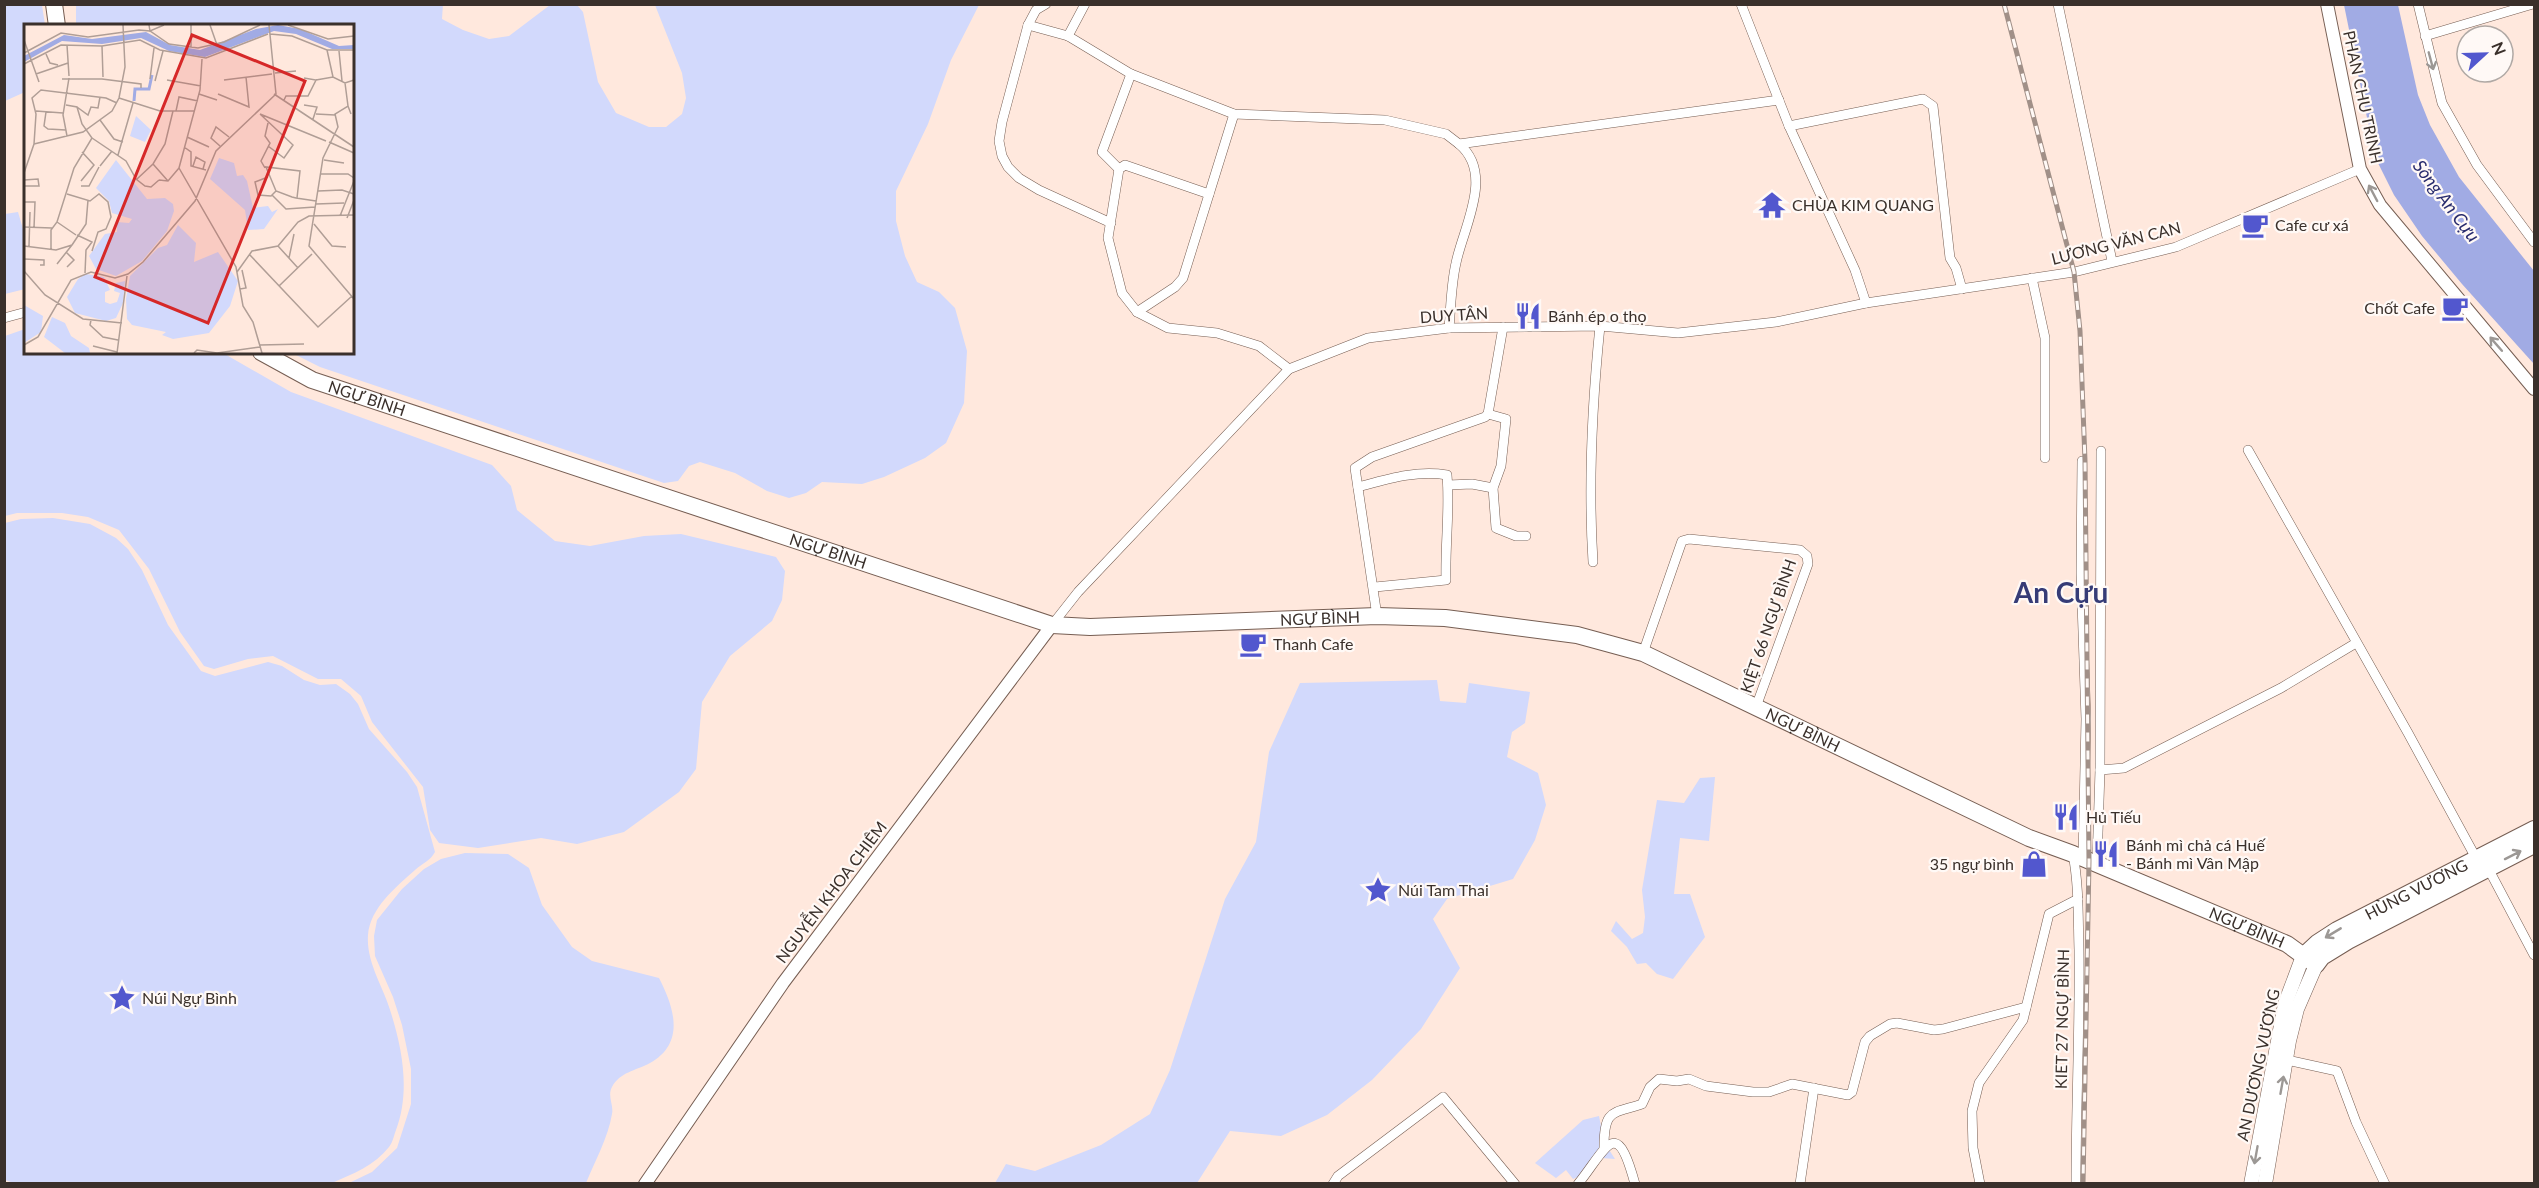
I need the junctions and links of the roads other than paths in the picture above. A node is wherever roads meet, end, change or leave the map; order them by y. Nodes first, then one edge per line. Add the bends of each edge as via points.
1 (54, 4) edge
2 (1046, 4) edge
3 (1085, 4) edge
4 (1741, 4) edge
5 (2058, 4) edge
6 (2327, 4) edge
7 (2418, 4) edge
8 (2533, 4) edge
9 (57, 24) edge
10 (1028, 26) junction
11 (1068, 36) junction
12 (2425, 36) junction
13 (1131, 74) junction
14 (1779, 100) junction
15 (1234, 114) junction
16 (1789, 126) junction
17 (1459, 144) junction
18 (1119, 169) junction
19 (2360, 169) junction
20 (1209, 194) junction
21 (1111, 223) junction
22 (2535, 242) edge
23 (2112, 261) junction
24 (2032, 278) junction
25 (1962, 289) junction
26 (1866, 303) junction
27 (1137, 312) junction
28 (24, 313) edge
29 (4, 318) edge
30 (1600, 326) junction
31 (1503, 327) junction
32 (1449, 328) junction
33 (264, 354) edge
34 (1289, 369) junction
35 (2535, 389) edge
36 (1488, 414) junction
37 (2248, 450) dead end
38 (2102, 451) dead end
39 (2045, 458) dead end
40 (2082, 461) dead end
41 (1448, 485) junction
42 (1358, 487) junction
43 (1493, 488) junction
44 (1526, 536) dead end
45 (1593, 562) dead end
46 (1375, 587) junction
47 (1377, 616) junction
48 (1052, 626) junction
49 (2356, 643) junction
50 (1643, 653) junction
51 (1756, 707) junction
52 (2100, 770) junction
53 (2535, 829) edge
54 (2535, 844) edge
55 (2084, 859) junction
56 (2482, 863) junction
57 (2078, 899) junction
58 (2535, 955) edge
59 (2310, 960) junction
60 (2026, 1007) junction
61 (2287, 1060) junction
62 (1814, 1088) junction
63 (1604, 1147) junction
64 (1579, 1183) edge
65 (645, 1184) edge
66 (1333, 1184) edge
67 (1515, 1184) edge
68 (1635, 1184) edge
69 (1800, 1184) edge
70 (1980, 1184) edge
71 (2076, 1184) edge
72 (2251, 1184) edge
73 (2265, 1184) edge
74 (2385, 1184) edge

1 - 9 highway
2 - 10 street via 1036,10
3 - 11 street
4 - 14 street
5 - 23 street
6 - 19 street, PHAN CHU TRINH
7 - 12 street
8 - 12 street
10 - 11 street
10 - 21 street via 1002,122 1002,156 1019,178
11 - 13 street
12 -> 22 street via 2442,102 2477,165
13 - 15 street
13 - 18 street via 1102,152
14 - 16 street
14 - 17 street
15 - 17 street via 1385,120 1446,134
15 - 20 street
16 - 25 street via 1923,99 1933,106 1950,258
16 - 26 street via 1833,217
17 - 32 street via 1466,150 1476,190 1452,279
18 - 20 street via 1125,165
18 - 21 street
19 - 23 street, LƯƠNG VĂN CAN via 2176,247
35 -> 19 street, PHAN CHU TRINH via 2380,205
20 - 27 street via 1183,278
21 - 27 street via 1108,238 1122,293
23 - 24 street, LƯƠNG VĂN CAN
24 - 25 street, LƯƠNG VĂN CAN
24 - 39 street via 2045,338
25 - 26 street, LƯƠNG VĂN CAN
26 - 30 street, DUY TÂN via 1776,322 1678,333
27 - 34 street via 1168,328 1217,333 1254,345
28 - 29 street
30 - 31 street, DUY TÂN
30 - 45 street via 1590,455
31 - 32 street, DUY TÂN
31 - 36 street
32 - 34 street, DUY TÂN via 1368,338
33 - 48 highway, NGỰ BÌNH via 312,380
34 - 48 street, DUY TÂN via 1078,592
36 - 42 street via 1372,457 1355,468
36 - 43 street via 1506,419 1501,466
37 - 49 street
38 - 52 street
40 - 55 street
41 - 42 street via 1447,475 1428,472
41 - 43 street
41 - 46 street via 1446,580
42 - 46 street
43 - 44 street via 1496,528
46 - 47 street
47 - 48 highway, NGỰ BÌNH
47 - 50 highway, NGỰ BÌNH via 1445,618 1577,634
48 - 65 street, NGUYỄN KHOA CHIÊM via 783,983
49 - 52 street via 2271,693 2124,768
49 - 56 street
50 - 51 highway, NGỰ BÌNH
50 - 51 street, KIỆT 66 NGỰ BÌNH via 1682,541 1800,550 1807,556 1808,564
51 - 55 highway, NGỰ BÌNH via 2029,838
52 - 55 street
53 - 56 highway, HÙNG VƯƠNG
56 -> 54 highway, HÙNG VƯƠNG
55 - 57 street, KIET 27 NGỰ BÌNH
55 - 59 highway, NGỰ BÌNH via 2287,944
56 - 58 street
56 - 59 highway, HÙNG VƯƠNG via 2337,930 2317,943
57 - 60 street via 2049,914 2045,922
57 - 71 street, KIET 27 NGỰ BÌNH
59 - 61 main road, AN DƯƠNG VƯƠNG
59 -> 72 main road, AN DƯƠNG VƯƠNG via 2285,1004
60 - 62 street via 1943,1029 1890,1024 1865,1042 1848,1095
60 - 70 street via 2022,1020 1979,1083 1972,1111 1973,1148
73 -> 61 main road, AN DƯƠNG VƯƠNG
61 - 74 street via 2337,1071
62 - 63 street via 1792,1084 1769,1092 1753,1092 1706,1086 1689,1079 1659,1079 1642,1104 1612,1113
62 - 69 street
63 - 64 street
63 - 68 street via 1613,1143 1627,1153
66 - 67 street via 1338,1176 1443,1097

